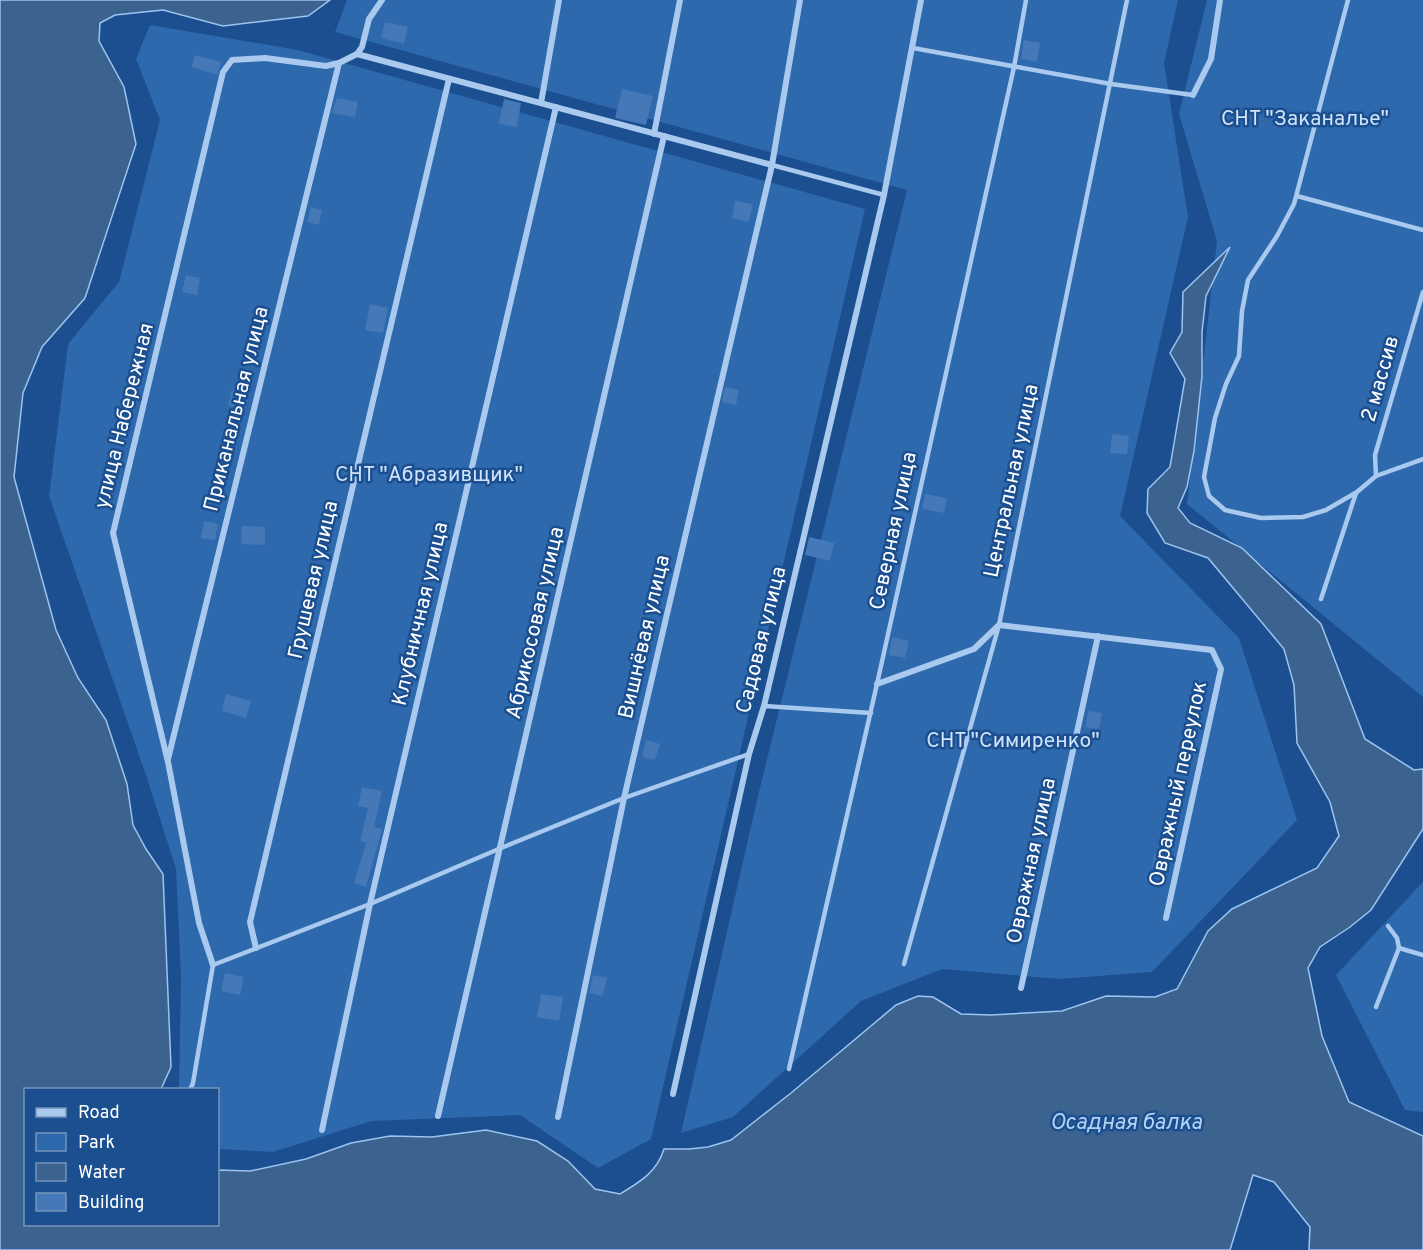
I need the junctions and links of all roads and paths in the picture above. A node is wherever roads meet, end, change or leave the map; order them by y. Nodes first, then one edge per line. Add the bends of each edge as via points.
1 (381, 0) edge
2 (558, 0) edge
3 (680, 0) edge
4 (800, 0) edge
5 (921, 0) edge
6 (1026, 0) edge
7 (1127, 0) edge
8 (1220, 0) edge
9 (1348, 0) edge
10 (913, 48) junction
11 (357, 54) junction
12 (339, 63) junction
13 (1014, 67) junction
14 (449, 79) junction
15 (1111, 84) junction
16 (1193, 95) joint
17 (540, 103) junction
18 (556, 107) junction
19 (654, 134) junction
20 (664, 136) junction
21 (772, 165) junction
22 (884, 195) junction
23 (1297, 196) junction
24 (1423, 230) edge
25 (1423, 292) edge
26 (1423, 459) edge
27 (1376, 476) junction
28 (1357, 492) junction
29 (1321, 599) dead end
30 (999, 625) junction
31 (1098, 636) junction
32 (877, 684) junction
33 (764, 706) junction
34 (871, 713) junction
35 (749, 754) junction
36 (168, 762) junction
37 (624, 798) junction
38 (501, 848) junction
39 (370, 904) junction
40 (1166, 918) dead end
41 (1388, 926) dead end
42 (256, 948) junction
43 (1399, 948) junction
44 (1423, 955) edge
45 (904, 964) dead end
46 (213, 965) junction
47 (1021, 988) dead end
48 (1376, 1007) dead end
49 (789, 1069) dead end
50 (190, 1088) edge
51 (673, 1094) dead end
52 (438, 1116) dead end
53 (558, 1117) dead end
54 (322, 1130) dead end

1 - 11 street via 369,19
2 - 17 street
3 - 19 street
4 - 21 street, Вишнёвая улица
5 - 10 street, Садовая улица
6 - 13 lane, Северная улица
7 - 15 lane, Центральная улица
8 - 16 street via 1211,59
9 - 23 lane
10 - 13 lane
10 - 22 street, Садовая улица
11 - 12 street, улица Набережная
11 - 14 street
12 - 36 street, Приканальная улица
12 - 36 street, улица Набережная via 326,66 265,58 232,60 223,72 113,533
13 - 15 lane
13 - 32 lane, Северная улица
14 - 17 street
14 - 42 street, Грушевая улица via 250,922
15 - 16 lane
15 - 30 lane, Центральная улица
17 - 18 street
18 - 19 street
18 - 39 street, Клубничная улица
19 - 20 street
20 - 21 street
20 - 38 street, Абрикосовая улица
21 - 22 lane
21 - 37 street, Вишнёвая улица
22 - 33 street, Садовая улица
23 - 24 lane
23 - 28 lane via 1248,280 1239,356 1215,418 1204,477 1209,496 1225,510 1261,518 1303,517 1326,510
25 - 27 lane, 2 массив via 1375,455
26 - 27 lane
27 - 28 lane
28 - 29 lane
30 - 31 street, Овражный переулок
30 - 32 street via 974,649
30 - 45 lane, Центральная улица
31 - 40 street, Овражный переулок via 1212,650 1221,669
31 - 47 street, Овражная улица
32 - 34 lane, Северная улица
33 - 34 lane
33 - 35 street, Садовая улица
34 - 49 lane, Северная улица
35 - 37 lane
35 - 51 street, Садовая улица
36 - 46 street, улица Набережная via 199,923
37 - 38 lane
37 - 53 street, Вишнёвая улица
38 - 39 lane
38 - 52 street, Абрикосовая улица
39 - 42 lane
39 - 54 street, Клубничная улица
41 - 43 lane
42 - 46 lane
43 - 44 lane
43 - 48 lane
46 - 50 lane

